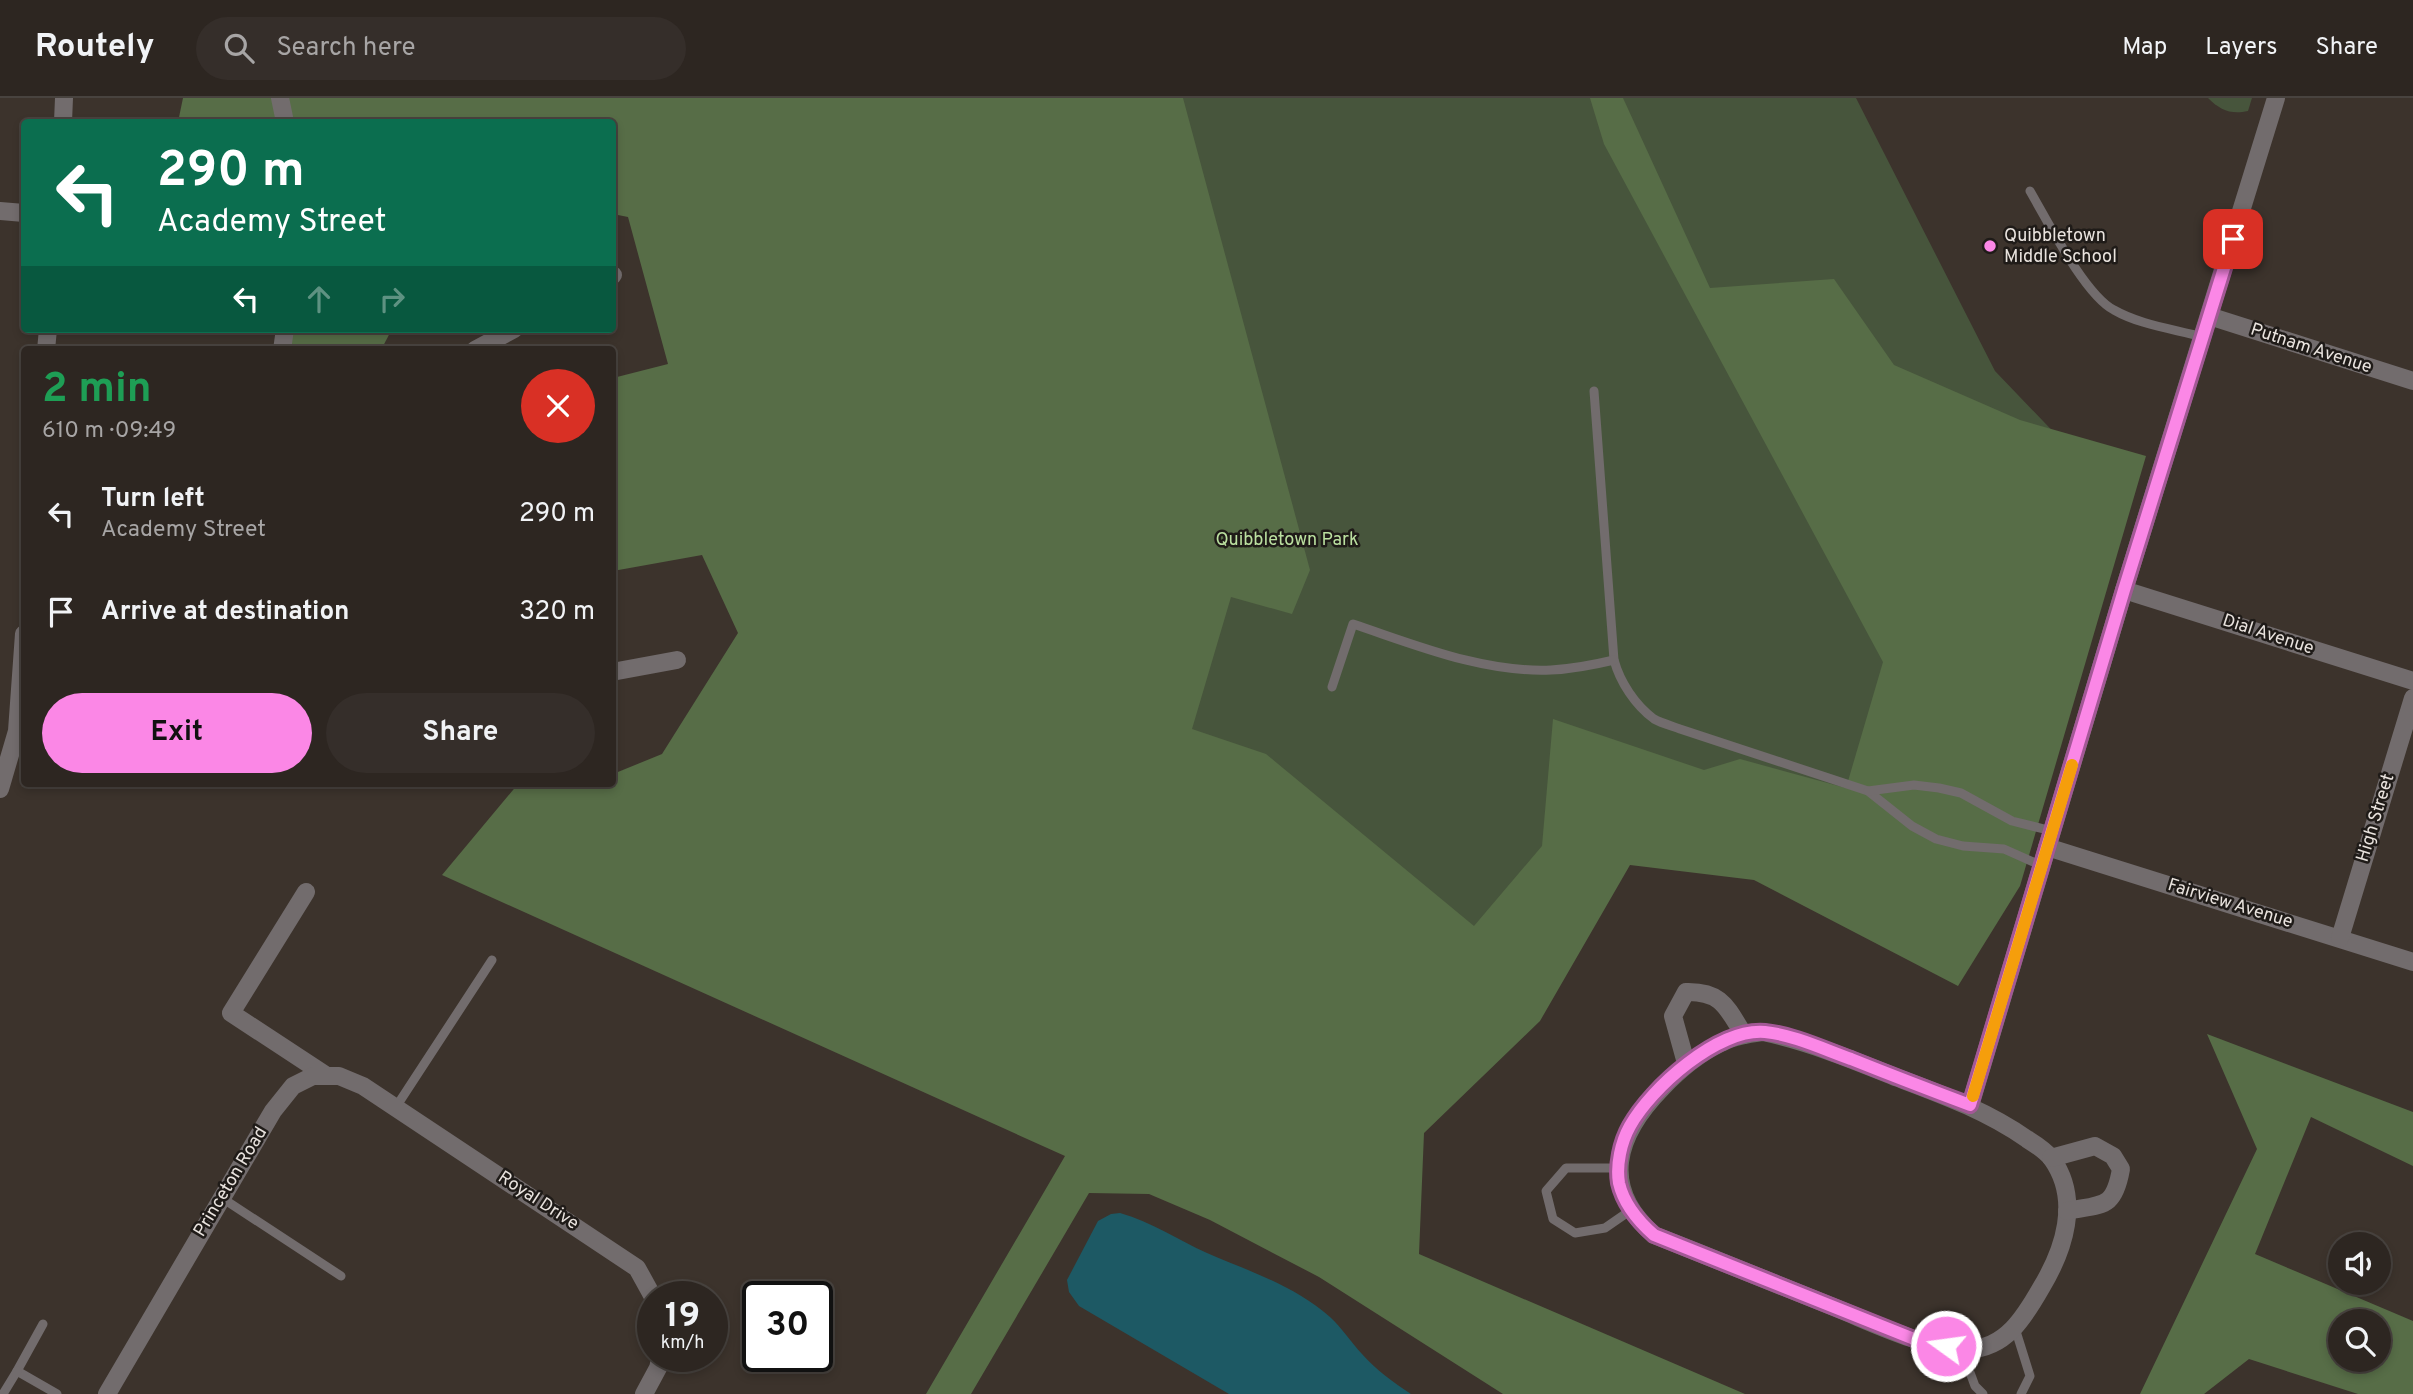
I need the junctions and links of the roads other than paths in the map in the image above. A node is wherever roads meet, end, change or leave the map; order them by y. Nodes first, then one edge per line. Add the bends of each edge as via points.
1 (64, 98) edge
2 (280, 98) edge
3 (2276, 98) edge
4 (63, 119) edge
5 (284, 119) edge
6 (2030, 191) dead end
7 (0, 211) edge
8 (21, 213) edge
9 (2209, 316) junction
10 (507, 333) edge
11 (2203, 337) junction
12 (482, 346) edge
13 (2413, 381) edge
14 (1594, 391) dead end
15 (2124, 590) junction
16 (677, 660) dead end
17 (1614, 660) junction
18 (616, 671) edge
19 (21, 676) edge
20 (2413, 681) edge
21 (1332, 687) dead end
22 (2413, 698) edge
23 (2, 780) edge
24 (1868, 791) junction
25 (2050, 839) junction
26 (2042, 866) junction
27 (306, 892) dead end
28 (2340, 938) junction
29 (492, 960) dead end
30 (2413, 961) edge
31 (1744, 1035) junction
32 (1686, 1063) junction
33 (327, 1076) junction
34 (1970, 1105) junction
35 (404, 1112) junction
36 (2051, 1158) junction
37 (1619, 1168) junction
38 (222, 1198) junction
39 (1631, 1210) junction
40 (2067, 1211) junction
41 (341, 1276) dead end
42 (644, 1281) edge
43 (43, 1324) dead end
44 (2015, 1328) junction
45 (1961, 1348) junction
46 (17, 1371) junction
47 (656, 1372) edge
48 (3, 1394) edge
49 (57, 1394) edge
50 (108, 1394) edge
51 (644, 1394) edge
52 (1983, 1394) edge
53 (2021, 1394) edge

1 - 4 street
2 - 5 street
3 - 9 street
6 - 11 lane via 2096,297 2114,310 2148,323
7 - 8 street
9 - 11 street
9 - 13 street, Putnam Avenue
10 - 12 street
11 - 15 street
14 - 17 lane
15 - 20 street, Dial Avenue
15 - 25 street
16 - 18 street
17 - 21 lane via 1581,667 1520,669 1439,652 1353,624
17 - 24 lane via 1626,688 1655,719
19 - 23 street via 17,731
22 - 28 street, High Street
24 - 25 lane via 1914,785 1961,793
24 - 26 lane via 1936,839 2004,849
25 - 26 street
25 - 28 street, Fairview Avenue
26 - 34 street
27 - 33 street via 231,1013
28 - 30 street, Fairview Avenue
29 - 35 lane
31 - 32 street via 1723,1041
31 - 32 street via 1727,1007 1706,991 1686,992 1673,1016
31 - 34 street via 1763,1032 1794,1038
32 - 37 street via 1629,1127
33 - 35 street via 363,1086
33 - 38 street, Princeton Road via 313,1076 293,1086 273,1111
34 - 36 street via 2006,1124
35 - 42 street, Royal Drive via 637,1268
36 - 40 street via 2064,1188
36 - 40 street via 2095,1146 2113,1157 2121,1169 2117,1191 2106,1204
37 - 39 street via 1619,1182
37 - 39 lane via 1566,1168 1546,1191 1553,1219 1575,1233 1605,1228
38 - 41 lane
38 - 50 street, Princeton Road
39 - 45 street via 1654,1235 1919,1341
40 - 44 street via 2056,1264
43 - 46 lane
44 - 45 street via 1994,1342
44 - 53 lane via 2029,1376
45 - 52 lane via 1975,1386
46 - 48 lane
46 - 49 lane
47 - 51 street

